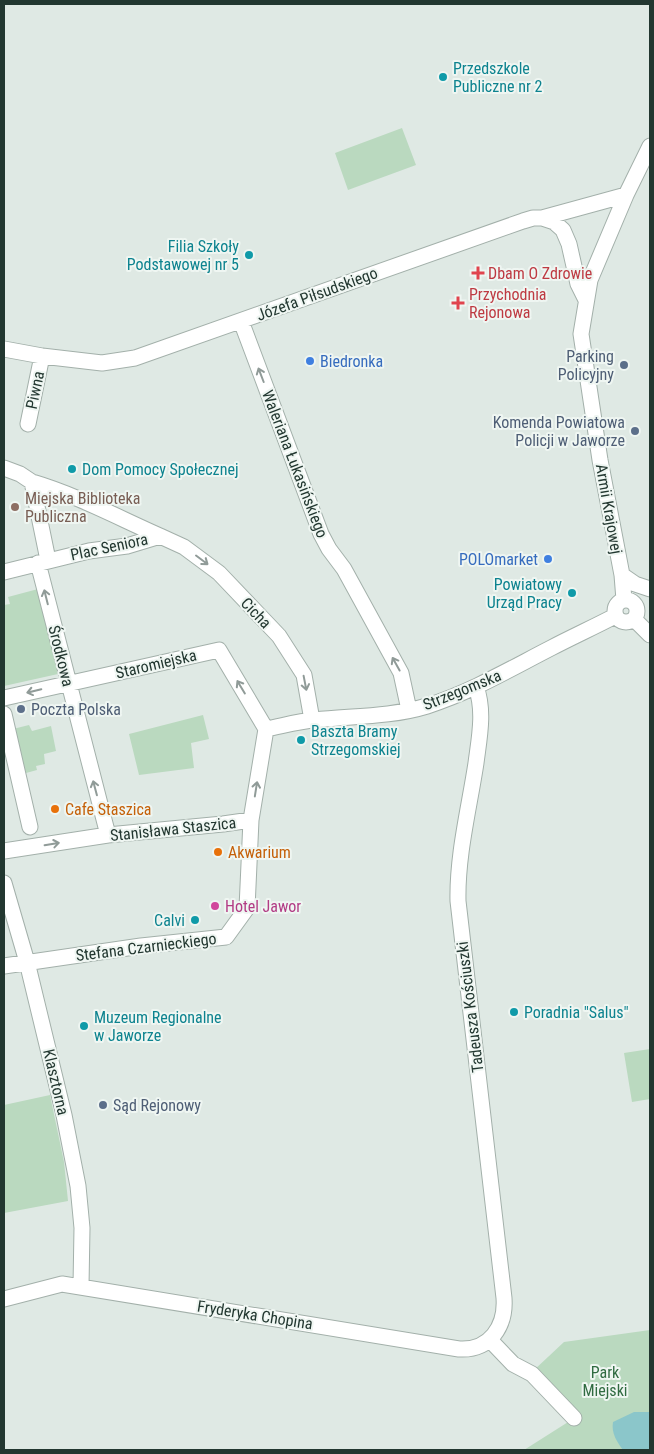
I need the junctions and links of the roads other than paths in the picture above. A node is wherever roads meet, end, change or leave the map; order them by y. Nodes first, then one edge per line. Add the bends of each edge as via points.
1 (650, 146) edge
2 (626, 195) junction
3 (542, 218) junction
4 (586, 300) junction
5 (241, 321) junction
6 (4, 349) edge
7 (42, 356) junction
8 (28, 424) dead end
9 (4, 468) edge
10 (32, 482) junction
11 (160, 536) junction
12 (43, 562) junction
13 (4, 572) edge
14 (622, 575) junction
15 (650, 588) edge
16 (629, 601) junction
17 (615, 616) junction
18 (634, 619) junction
19 (650, 635) edge
20 (68, 684) junction
21 (476, 687) junction
22 (4, 698) edge
23 (409, 710) junction
24 (4, 714) edge
25 (312, 720) junction
26 (266, 728) junction
27 (251, 820) junction
28 (30, 827) dead end
29 (108, 835) junction
30 (4, 851) edge
31 (4, 883) edge
32 (27, 962) junction
33 (4, 966) edge
34 (81, 1286) junction
35 (4, 1299) edge
36 (490, 1340) junction
37 (574, 1418) dead end

1 - 2 street, Armii Krajowej
2 - 3 street, Józefa Piłsudskiego
2 - 4 street, Armii Krajowej via 590,280
3 - 4 street via 563,230 578,284
3 - 5 street, Józefa Piłsudskiego via 514,224
4 - 14 street, Armii Krajowej via 581,340
5 - 7 street, Józefa Piłsudskiego via 135,358 102,363
23 -> 5 street, Waleriana Łukasińskiego via 401,673 321,534
6 - 7 street, Józefa Piłsudskiego
7 - 8 street, Piwna
9 - 10 street
10 - 11 street, Plac Seniora via 58,490
10 - 12 street, Plac Seniora
11 - 12 street, Plac Seniora via 127,546
11 -> 25 street, Cicha via 184,548 219,573 279,636 304,675
12 - 13 street
20 -> 12 street, Środkowa
14 - 15 street via 635,584
14 - 16 street, Armii Krajowej
15 - 16 street
16 - 17 street via 617,604
16 - 18 street via 638,611
17 - 18 street via 622,622
17 - 21 street, Strzegomska
18 - 19 street
20 -> 22 street, Staromiejska
26 -> 20 street, Staromiejska via 219,650
29 -> 20 street, Środkowa
21 - 23 street, Strzegomska
21 - 36 street, Tadeusza Kościuszki via 481,704 480,722 459,866 458,902 504,1298 500,1327
23 - 25 street, Strzegomska
24 - 28 street
25 - 26 street, Strzegomska
27 -> 26 street, Stanisława Staszica
27 - 29 street, Stanisława Staszica
27 - 32 street, Stefana Czarnieckiego via 247,908 226,938
30 -> 29 street, Stanisława Staszica
31 - 32 street, Klasztorna
32 - 33 street, Stefana Czarnieckiego
32 - 34 street, Klasztorna via 78,1186 82,1228
34 - 35 street, Fryderyka Chopina via 57,1284
34 - 36 street, Fryderyka Chopina via 459,1349 472,1348
36 - 37 street via 513,1364 532,1374

